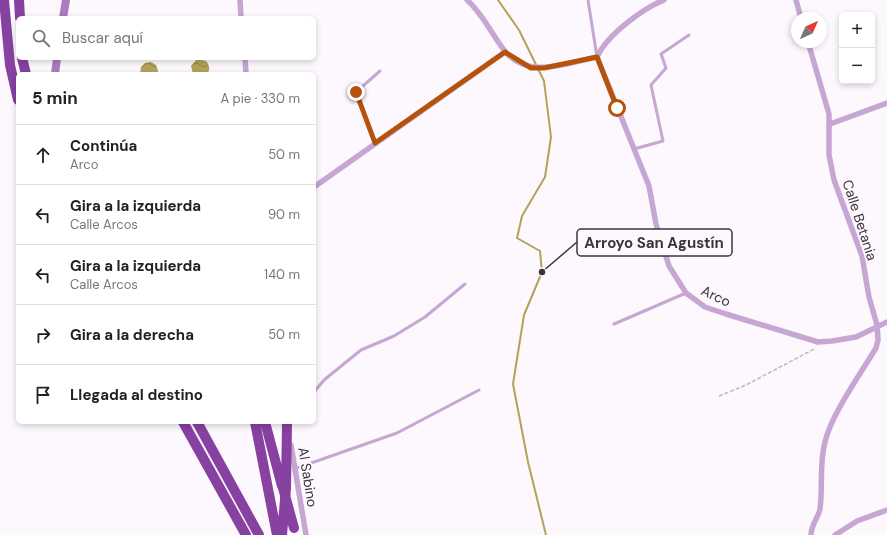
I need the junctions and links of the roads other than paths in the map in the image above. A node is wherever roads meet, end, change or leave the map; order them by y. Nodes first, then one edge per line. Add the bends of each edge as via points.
1 (4, 0) edge
2 (19, 0) edge
3 (66, 0) edge
4 (240, 0) edge
5 (467, 0) edge
6 (588, 0) edge
7 (664, 0) edge
8 (796, 0) edge
9 (799, 12) edge
10 (20, 16) edge
11 (63, 16) edge
12 (241, 16) edge
13 (689, 35) dead end
14 (810, 48) edge
15 (505, 52) junction
16 (597, 57) junction
17 (22, 60) edge
18 (57, 60) edge
19 (245, 60) edge
20 (380, 71) dead end
21 (26, 72) edge
22 (55, 72) edge
23 (246, 72) edge
24 (16, 91) edge
25 (887, 103) edge
26 (830, 124) junction
27 (375, 143) junction
28 (634, 150) junction
29 (316, 186) edge
30 (465, 284) dead end
31 (686, 294) junction
32 (887, 322) edge
33 (614, 324) dead end
34 (877, 325) junction
35 (316, 390) edge
36 (479, 390) dead end
37 (184, 424) edge
38 (198, 424) edge
39 (255, 424) edge
40 (266, 424) edge
41 (287, 424) edge
42 (287, 424) edge
43 (294, 469) junction
44 (887, 510) edge
45 (295, 532) edge
46 (246, 535) edge
47 (259, 535) edge
48 (277, 535) edge
49 (282, 535) edge
50 (306, 535) edge
51 (811, 535) edge
52 (835, 535) edge

1 - 24 highway via 10,65
2 - 10 highway
3 - 11 main road
4 - 12 street
5 - 15 street via 478,10
6 - 16 lane
7 - 16 street via 652,5 622,28 607,41
8 - 9 street
13 - 28 lane via 662,54 666,68 652,85 663,141
14 - 26 street, Calle Betania
15 - 16 street via 531,68 544,68
15 - 27 street
16 - 28 street, Arco
17 - 21 highway
18 - 22 main road
19 - 23 street
20 - 27 lane via 356,92
25 - 26 street
26 - 34 street, Calle Betania via 829,155 834,180 862,256
27 - 29 street
28 - 31 street, Arco via 649,186 656,224 669,266
30 - 35 lane via 425,317 394,336 361,350
31 - 33 lane
31 - 34 street, Arco via 705,307 818,342 856,337
32 - 34 street, Arco
34 - 51 street, Calle Betania via 876,348 832,422 825,441 820,511 812,525
36 - 43 lane via 398,433
37 - 46 highway
38 - 47 highway
39 - 48 highway
40 - 45 highway, bridge
41 - 43 street, Al Sabino
42 - 49 highway
43 - 50 street, Al Sabino
44 - 52 street via 857,521

